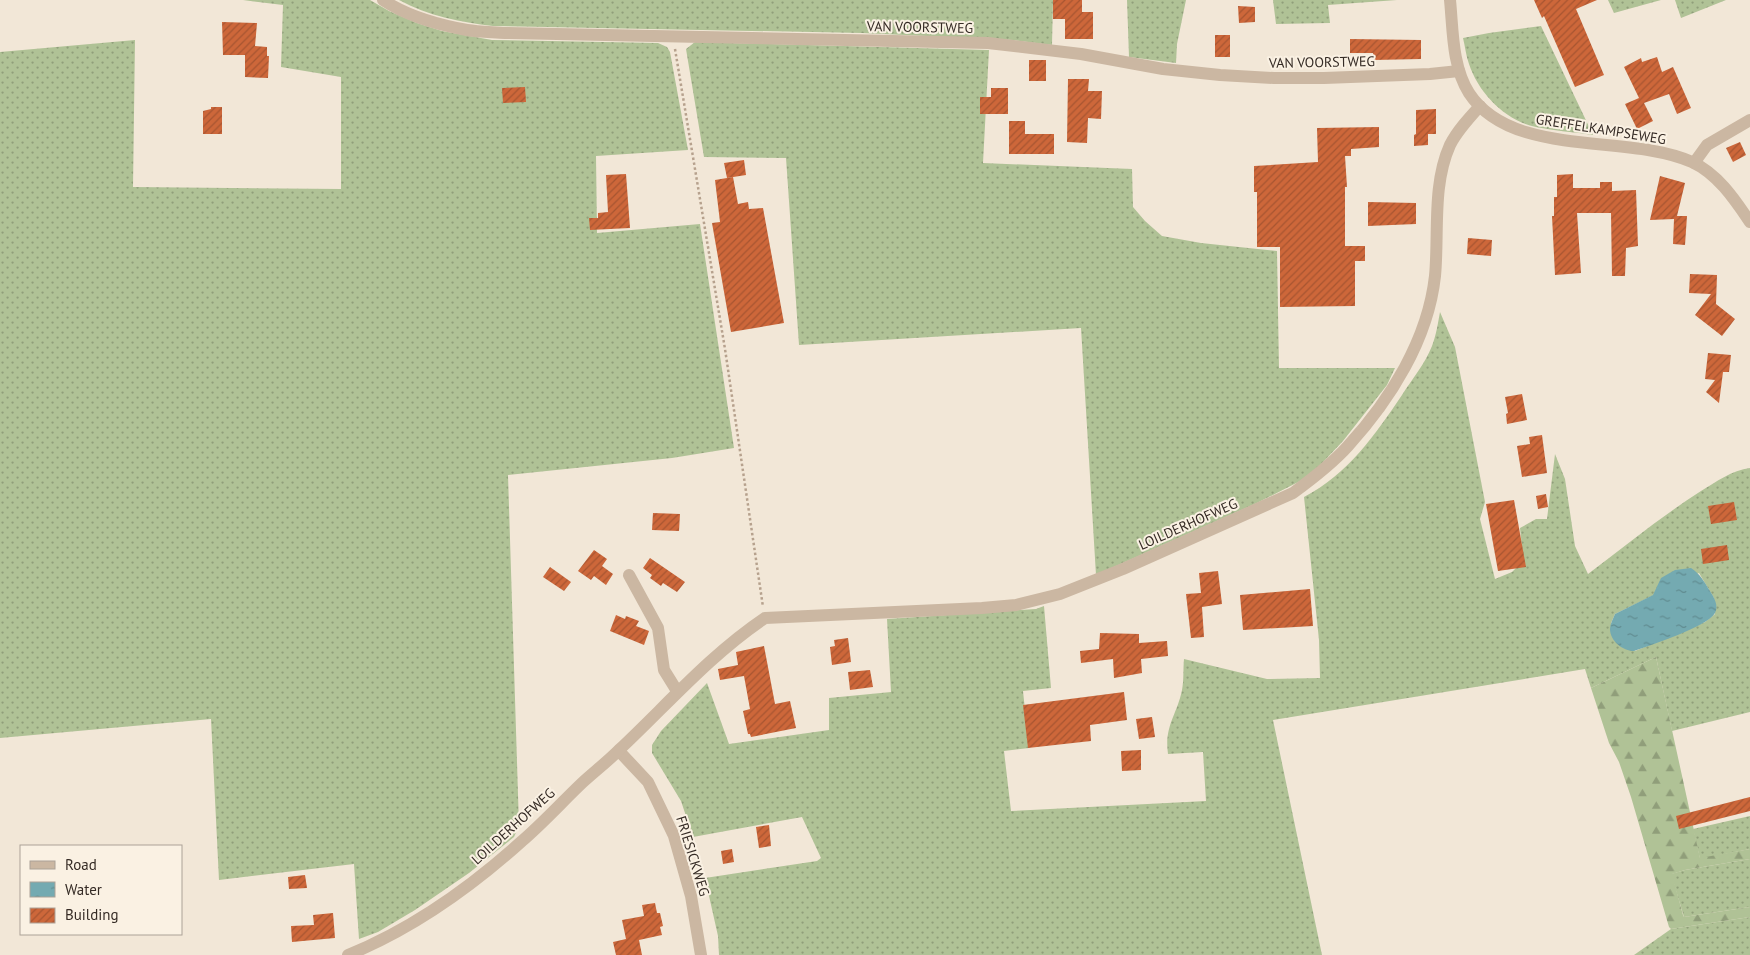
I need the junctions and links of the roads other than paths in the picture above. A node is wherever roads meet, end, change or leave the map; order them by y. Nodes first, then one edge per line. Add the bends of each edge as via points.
1 (383, 0) edge
2 (1450, 0) edge
3 (1459, 71) junction
4 (1480, 106) junction
5 (1750, 120) edge
6 (1694, 163) junction
7 (1750, 222) edge
8 (630, 575) dead end
9 (677, 691) junction
10 (619, 751) junction
11 (348, 955) edge
12 (702, 955) edge

1 - 3 street, VAN VOORSTWEG via 425,19 467,30 988,43 1080,54 1163,69 1274,78 1421,75
2 - 3 street, GREFFELKAMPSEWEG
3 - 4 street, GREFFELKAMPSEWEG via 1468,92
4 - 6 street, GREFFELKAMPSEWEG via 1507,126 1534,134 1669,154
4 - 9 street, LOILDERHOFWEG via 1450,146 1440,183 1435,278 1412,352 1389,393 1348,447 1294,493 1060,594 1016,605 765,618
5 - 6 street via 1706,145
6 - 7 street, GREFFELKAMPSEWEG via 1731,194
8 - 9 street via 658,628 664,670
9 - 10 street, LOILDERHOFWEG
10 - 11 street, LOILDERHOFWEG via 471,884 378,942
10 - 12 street, FRIESICKWEG via 648,782 674,836 691,896

